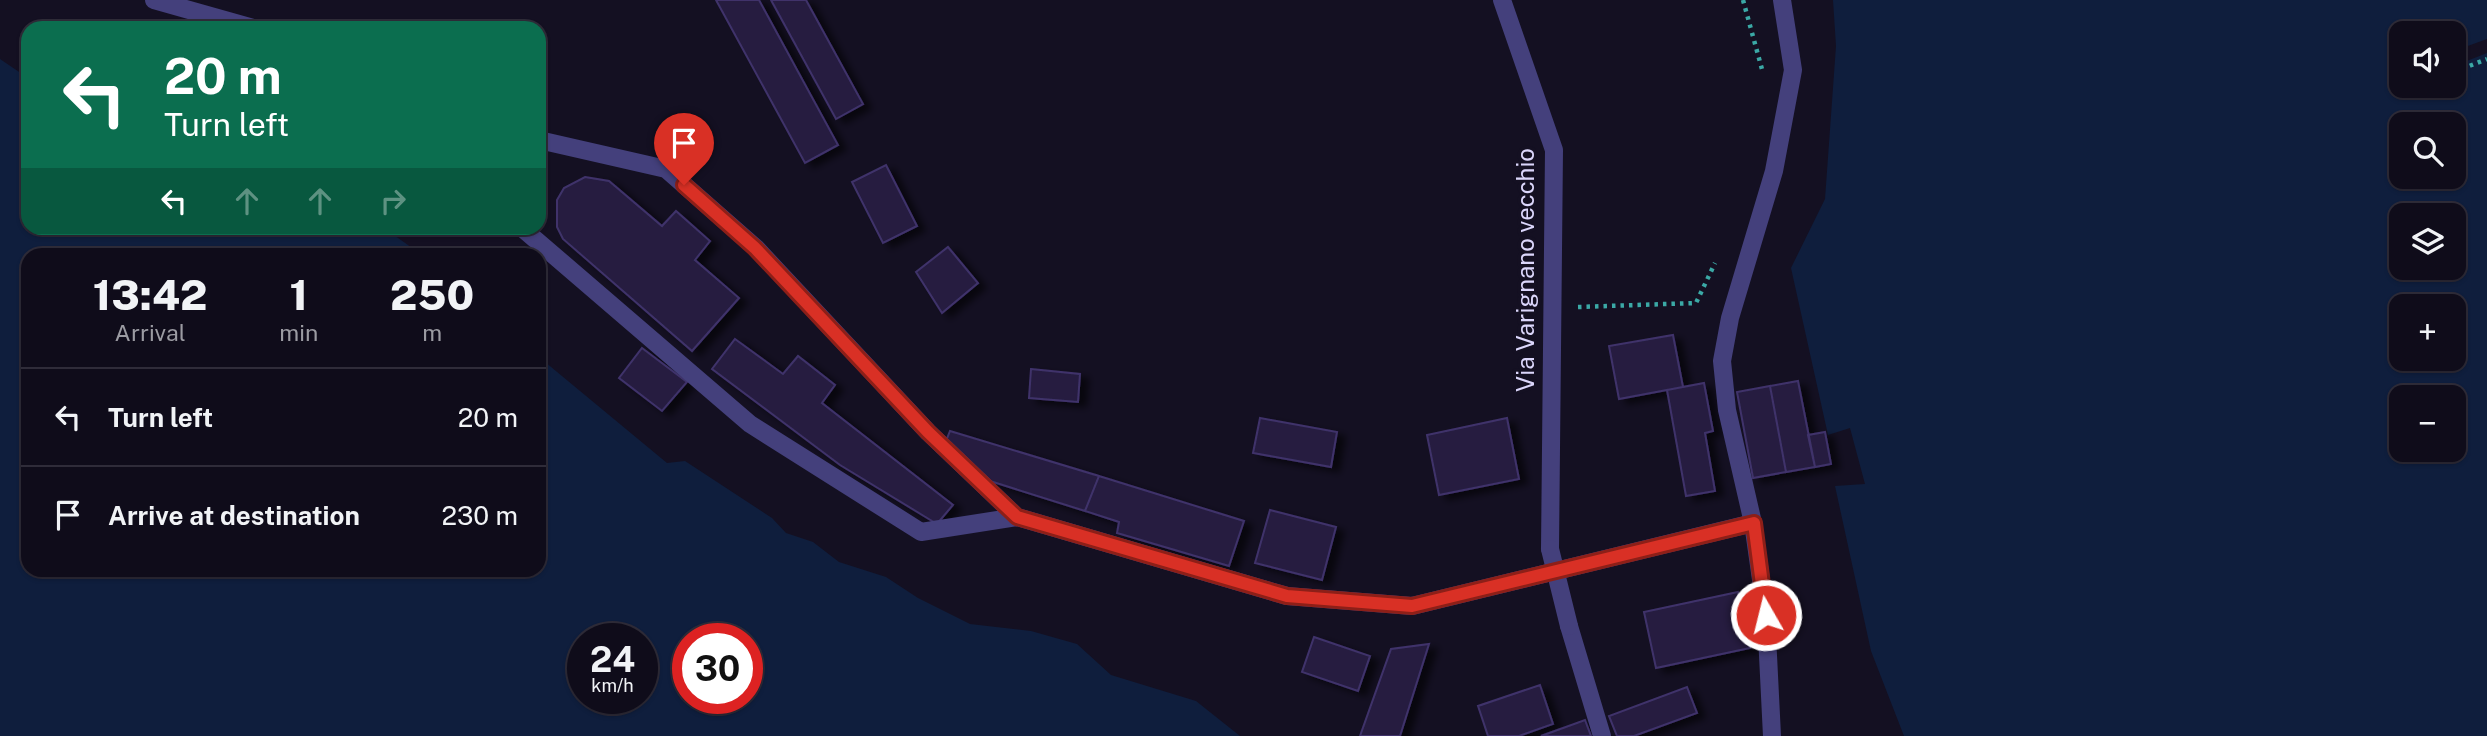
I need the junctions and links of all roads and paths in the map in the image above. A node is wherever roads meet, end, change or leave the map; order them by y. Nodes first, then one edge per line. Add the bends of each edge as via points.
1 (154, 0) edge
2 (1502, 0) edge
3 (1743, 0) edge
4 (1782, 0) edge
5 (228, 21) edge
6 (2487, 59) edge
7 (2466, 67) edge
8 (1764, 79) dead end
9 (546, 142) edge
10 (530, 235) edge
11 (545, 248) edge
12 (546, 249) edge
13 (1718, 258) dead end
14 (1550, 307) junction
15 (1017, 517) junction
16 (1754, 523) junction
17 (1602, 736) edge
18 (1772, 736) edge

1 - 5 street
2 - 14 street, Via Varignano vecchio via 1554,150
3 - 8 path
4 - 16 street via 1793,70 1774,171 1730,318 1722,361 1727,410
6 - 7 path
9 - 15 street via 666,169 755,248 928,432
10 - 11 street
12 - 15 street via 750,424 921,533
13 - 14 path via 1696,303
14 - 17 street, Via Varignano vecchio, bridge via 1550,549
15 - 16 street via 1287,596 1412,606
16 - 18 street via 1766,615

